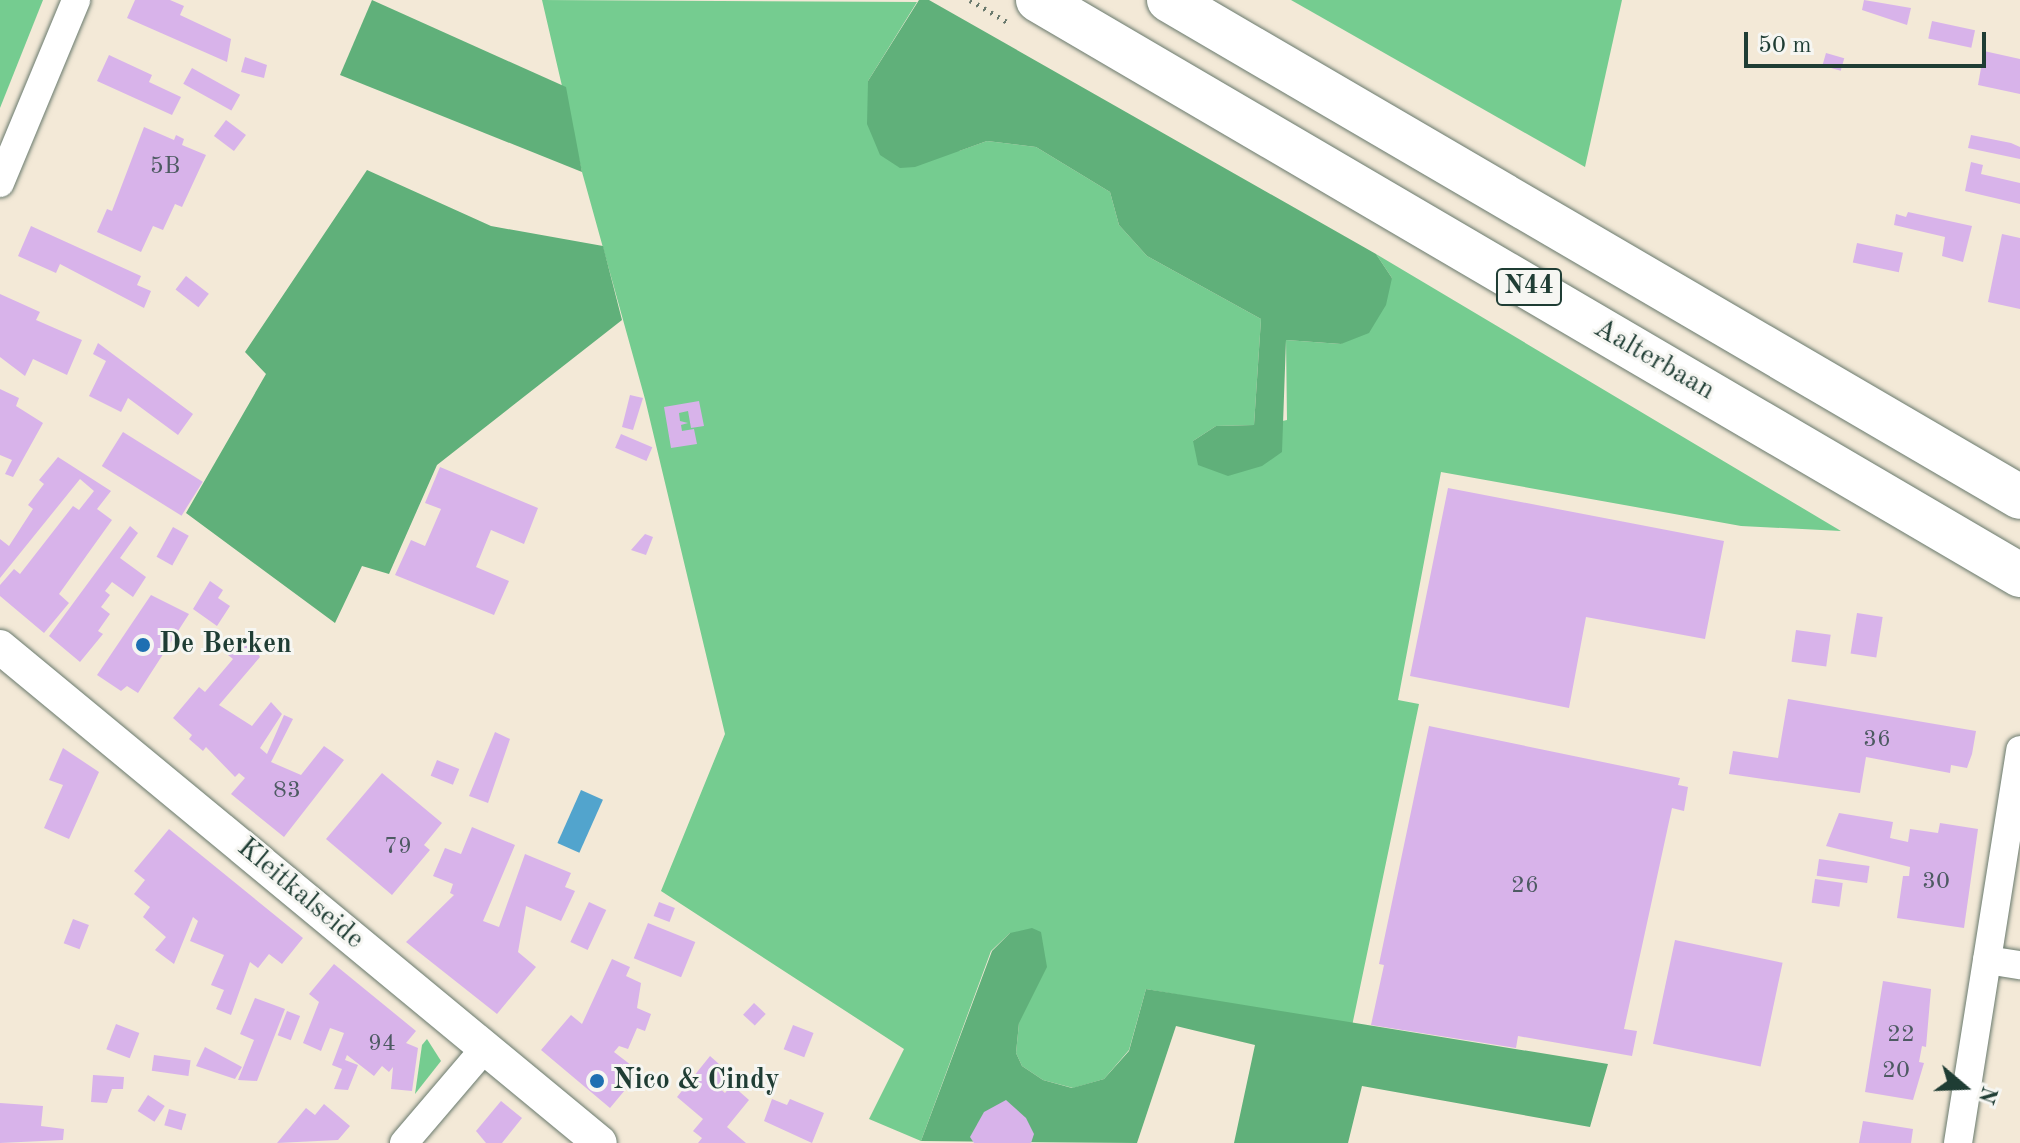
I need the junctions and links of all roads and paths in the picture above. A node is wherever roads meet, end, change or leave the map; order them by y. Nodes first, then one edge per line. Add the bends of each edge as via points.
1 (76, 0) edge
2 (1038, 0) edge
3 (1169, 0) edge
4 (0, 183) edge
5 (2020, 497) edge
6 (2020, 575) edge
7 (0, 647) edge
8 (2020, 750) edge
9 (1987, 960) junction
10 (2020, 965) edge
11 (485, 1048) junction
12 (404, 1143) edge
13 (600, 1143) edge
14 (1958, 1143) edge

1 - 4 street
2 - 6 highway, Aalterbaan / N44
3 - 5 highway, N44
7 - 11 street, Kleitkalseide
8 - 9 street
9 - 10 street
9 - 14 street
11 - 12 street
11 - 13 street, Kleitkalseide

